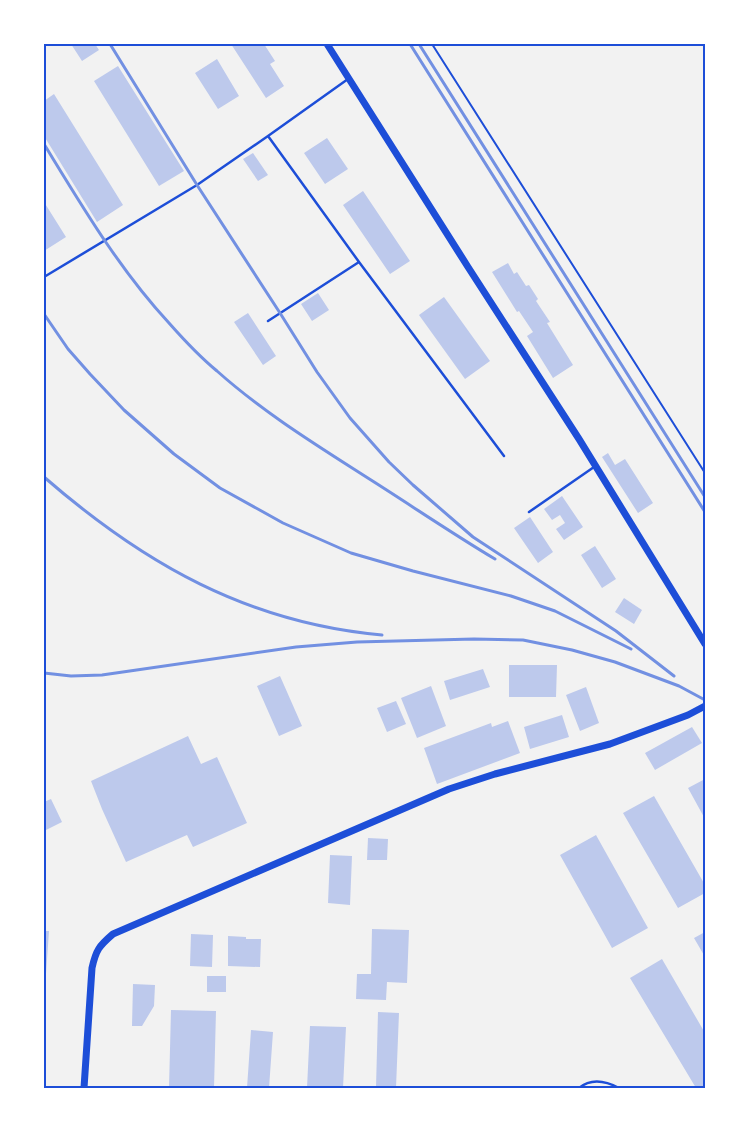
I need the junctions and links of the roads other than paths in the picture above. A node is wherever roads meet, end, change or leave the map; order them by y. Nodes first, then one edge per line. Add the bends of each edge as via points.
1 (327, 44) edge
2 (350, 78) junction
3 (268, 136) junction
4 (359, 262) junction
5 (44, 277) edge
6 (268, 321) dead end
7 (504, 456) dead end
8 (595, 466) junction
9 (529, 512) dead end
10 (705, 644) edge
11 (705, 706) edge
12 (84, 1088) edge
13 (579, 1088) edge
14 (619, 1088) edge

1 - 2 street
2 - 3 lane
2 - 8 street
3 - 4 lane
3 - 5 lane via 197,185
4 - 6 lane
4 - 7 lane
8 - 9 lane
8 - 10 street
11 - 12 street via 610,744 454,787 112,934 95,954 92,968
13 - 14 lane via 583,1084 602,1082

